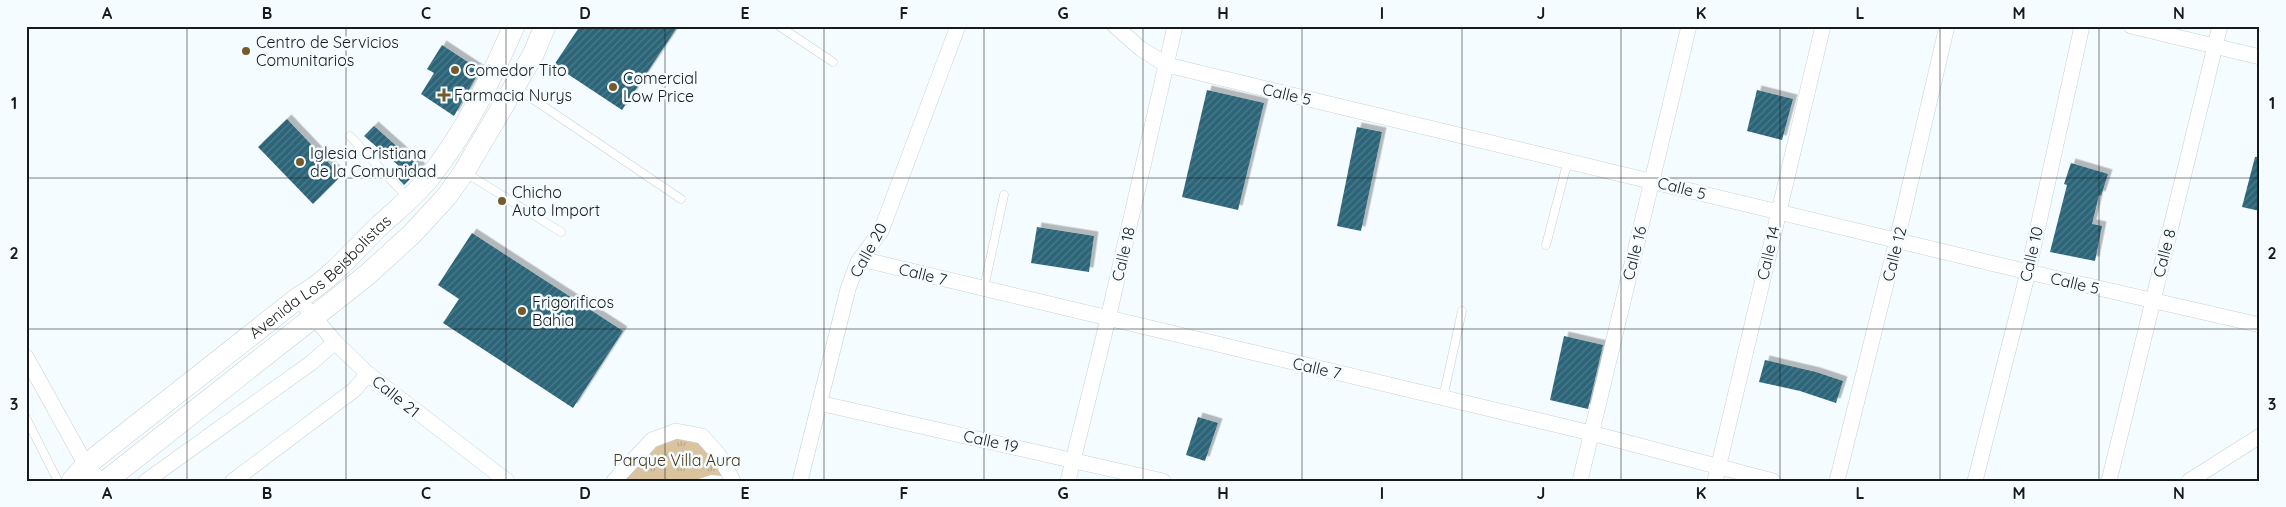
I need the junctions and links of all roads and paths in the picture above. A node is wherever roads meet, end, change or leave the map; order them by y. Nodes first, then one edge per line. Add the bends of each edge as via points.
1 (514, 26) edge
2 (545, 26) edge
3 (779, 26) edge
4 (958, 26) edge
5 (1115, 26) edge
6 (1175, 26) edge
7 (1689, 26) edge
8 (1823, 26) edge
9 (1947, 26) edge
10 (2082, 26) edge
11 (2131, 26) edge
12 (2220, 26) edge
13 (2215, 46) junction
14 (2260, 57) edge
15 (833, 62) dead end
16 (1167, 65) junction
17 (515, 87) junction
18 (350, 136) dead end
19 (1568, 160) junction
20 (464, 172) junction
21 (1652, 180) junction
22 (1004, 196) dead end
23 (409, 199) junction
24 (681, 199) dead end
25 (1777, 211) junction
26 (561, 232) dead end
27 (1897, 240) junction
28 (1546, 245) dead end
29 (861, 258) junction
30 (2028, 272) junction
31 (984, 288) junction
32 (298, 298) junction
33 (2153, 300) junction
34 (1462, 311) dead end
35 (314, 316) junction
36 (1108, 319) junction
37 (2260, 325) edge
38 (335, 342) junction
39 (26, 357) edge
40 (368, 374) junction
41 (1442, 398) junction
42 (819, 403) junction
43 (26, 418) edge
44 (1591, 433) junction
45 (2260, 436) edge
46 (1073, 459) junction
47 (86, 465) junction
48 (1717, 473) edge
49 (1160, 480) edge
50 (58, 481) edge
51 (72, 481) edge
52 (100, 481) edge
53 (106, 481) edge
54 (146, 481) edge
55 (233, 481) edge
56 (506, 481) edge
57 (614, 481) edge
58 (733, 481) edge
59 (800, 481) edge
60 (1068, 481) edge
61 (1580, 481) edge
62 (1773, 481) edge
63 (1837, 481) edge
64 (1975, 481) edge
65 (2109, 481) edge
66 (2189, 481) edge

1 - 23 main road, Avenida Los Beisbolistas via 476,106 429,178
2 - 17 main road, Avenida Los Beisbolistas
3 - 15 lane
4 - 29 street, Calle 20 via 882,231
5 - 16 street, Calle 5 via 1141,49
6 - 16 street, Calle 18
7 - 21 street, Calle 16
8 - 25 street, Calle 14
9 - 27 street, Calle 12
10 - 30 street, Calle 10
11 - 13 street
12 - 13 street, Calle 8
13 - 14 street
13 - 33 street, Calle 8
16 - 19 street, Calle 5
16 - 36 street, Calle 18
17 - 20 main road, Avenida Los Beisbolistas
17 - 24 lane
18 - 23 lane
19 - 21 street, Calle 5
19 - 28 lane
20 - 26 lane
20 - 35 main road, Avenida Los Beisbolistas via 412,234 367,276
21 - 25 street, Calle 5
21 - 44 street, Calle 16
22 - 31 lane
23 - 32 main road, Avenida Los Beisbolistas via 344,263
25 - 27 street, Calle 5
25 - 48 street, Calle 14
27 - 30 street, Calle 5
27 - 63 street, Calle 12
29 - 31 street, Calle 7
29 - 42 street, Calle 20 via 848,289
30 - 33 street, Calle 5
30 - 64 street, Calle 10
31 - 36 street, Calle 7
32 - 35 street, Calle 21
32 - 47 main road, Avenida Los Beisbolistas
33 - 37 street, Calle 5
33 - 65 street, Calle 8
34 - 41 lane
35 - 38 street, Calle 21
35 - 53 main road, Avenida Los Beisbolistas
36 - 41 street, Calle 7
36 - 46 street, Calle 18
38 - 40 street, Calle 21
38 - 54 street
39 - 47 street
40 - 55 street via 354,390
40 - 56 street, Calle 21
41 - 44 street, Calle 7
42 - 46 street, Calle 19
42 - 59 street, Calle 20
43 - 50 lane
44 - 48 street, Calle 7
44 - 61 street, Calle 16
45 - 66 street
46 - 49 street, Calle 19
46 - 60 street, Calle 18
47 - 51 main road, Avenida Los Beisbolistas
47 - 52 street
48 - 62 street, Calle 7
57 - 58 street via 652,440 676,431 702,436 719,455

